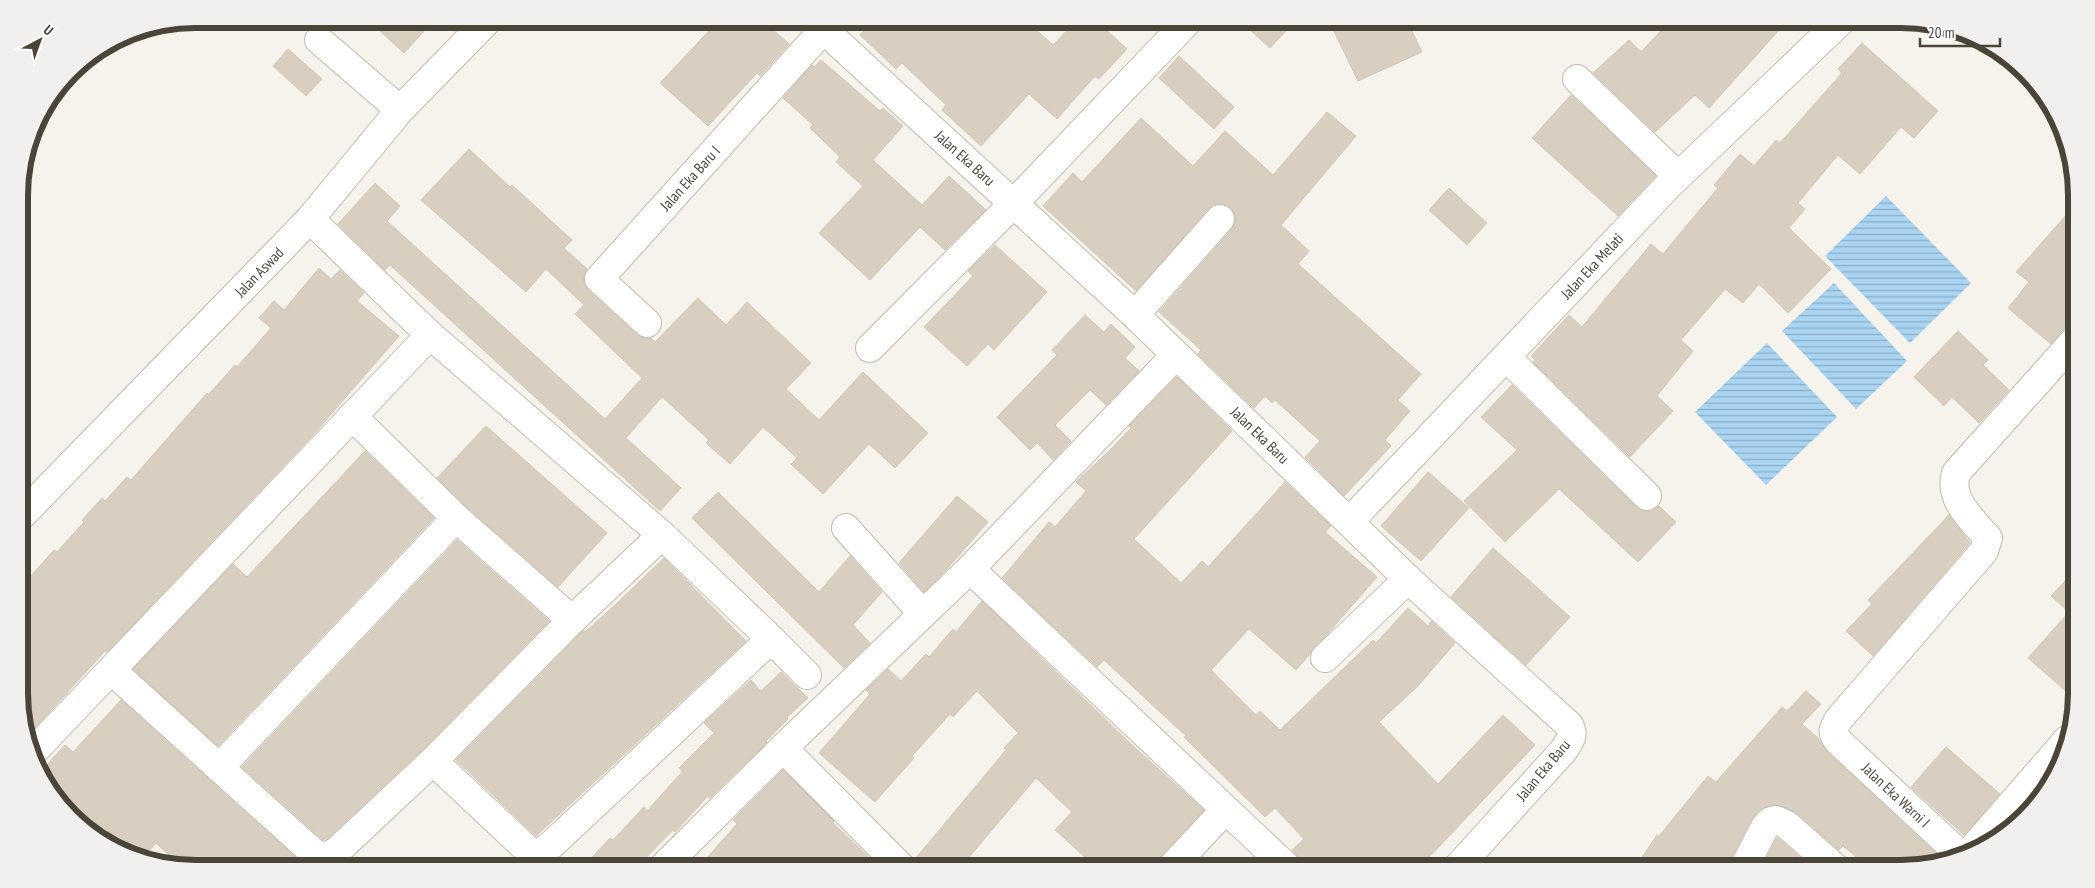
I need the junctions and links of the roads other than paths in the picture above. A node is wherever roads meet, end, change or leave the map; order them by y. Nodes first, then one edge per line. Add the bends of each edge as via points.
1 (479, 28) edge
2 (818, 28) edge
3 (829, 28) edge
4 (1181, 28) edge
5 (1834, 28) edge
6 (319, 40) dead end
7 (1577, 79) dead end
8 (400, 110) junction
9 (1678, 176) junction
10 (1014, 203) junction
11 (310, 219) junction
12 (1220, 220) dead end
13 (1135, 315) junction
14 (647, 323) dead end
15 (430, 335) junction
16 (870, 348) dead end
17 (2068, 348) edge
18 (1176, 355) junction
19 (1506, 357) junction
20 (352, 416) junction
21 (1647, 496) dead end
22 (28, 509) edge
23 (456, 518) junction
24 (1350, 521) junction
25 (846, 528) dead end
26 (662, 535) junction
27 (970, 569) junction
28 (1408, 579) junction
29 (923, 614) junction
30 (572, 620) junction
31 (771, 639) junction
32 (1325, 658) dead end
33 (111, 670) junction
34 (807, 675) dead end
35 (37, 748) edge
36 (783, 748) junction
37 (2057, 751) edge
38 (432, 761) junction
39 (219, 768) junction
40 (1225, 810) junction
41 (1983, 838) edge
42 (1957, 851) edge
43 (670, 860) edge
44 (894, 860) edge
45 (1178, 860) edge
46 (1278, 860) edge
47 (1464, 860) edge
48 (1748, 860) edge
49 (1827, 860) edge

1 - 8 street, Jalan Aswad
2 - 14 street, Jalan Eka Baru I via 599,279
3 - 10 street, Jalan Eka Baru
4 - 10 street
5 - 9 street, Jalan Eka Melati
6 - 8 street
7 - 9 street
8 - 11 street, Jalan Aswad
9 - 19 street, Jalan Eka Melati
10 - 13 street, Jalan Eka Baru
10 - 16 street
11 - 15 street
11 - 22 street, Jalan Aswad
12 - 13 street
13 - 18 street, Jalan Eka Baru
15 - 20 street
15 - 26 street
17 - 42 street, Jalan Eka Warni I via 1956,472 1955,493 1959,504 1988,538 1984,551 1839,719 1833,730 1838,741
18 - 24 street, Jalan Eka Baru
18 - 27 street
19 - 21 street
19 - 24 street, Jalan Eka Melati
20 - 23 street
20 - 33 street
23 - 30 street
23 - 39 street
24 - 28 street, Jalan Eka Baru
25 - 29 street
26 - 30 street
26 - 31 street
27 - 29 street
27 - 40 street
28 - 32 street
28 - 47 street, Jalan Eka Baru via 1552,708 1571,730 1571,738 1556,760
29 - 36 street
30 - 38 street
31 - 34 street
31 - 38 street via 540,852 529,851
33 - 35 street
33 - 39 street
36 - 43 street
36 - 44 street
37 - 41 street
38 - 39 street via 338,850 322,858
40 - 45 street
40 - 46 street
48 - 49 street via 1765,827 1776,820 1787,825

